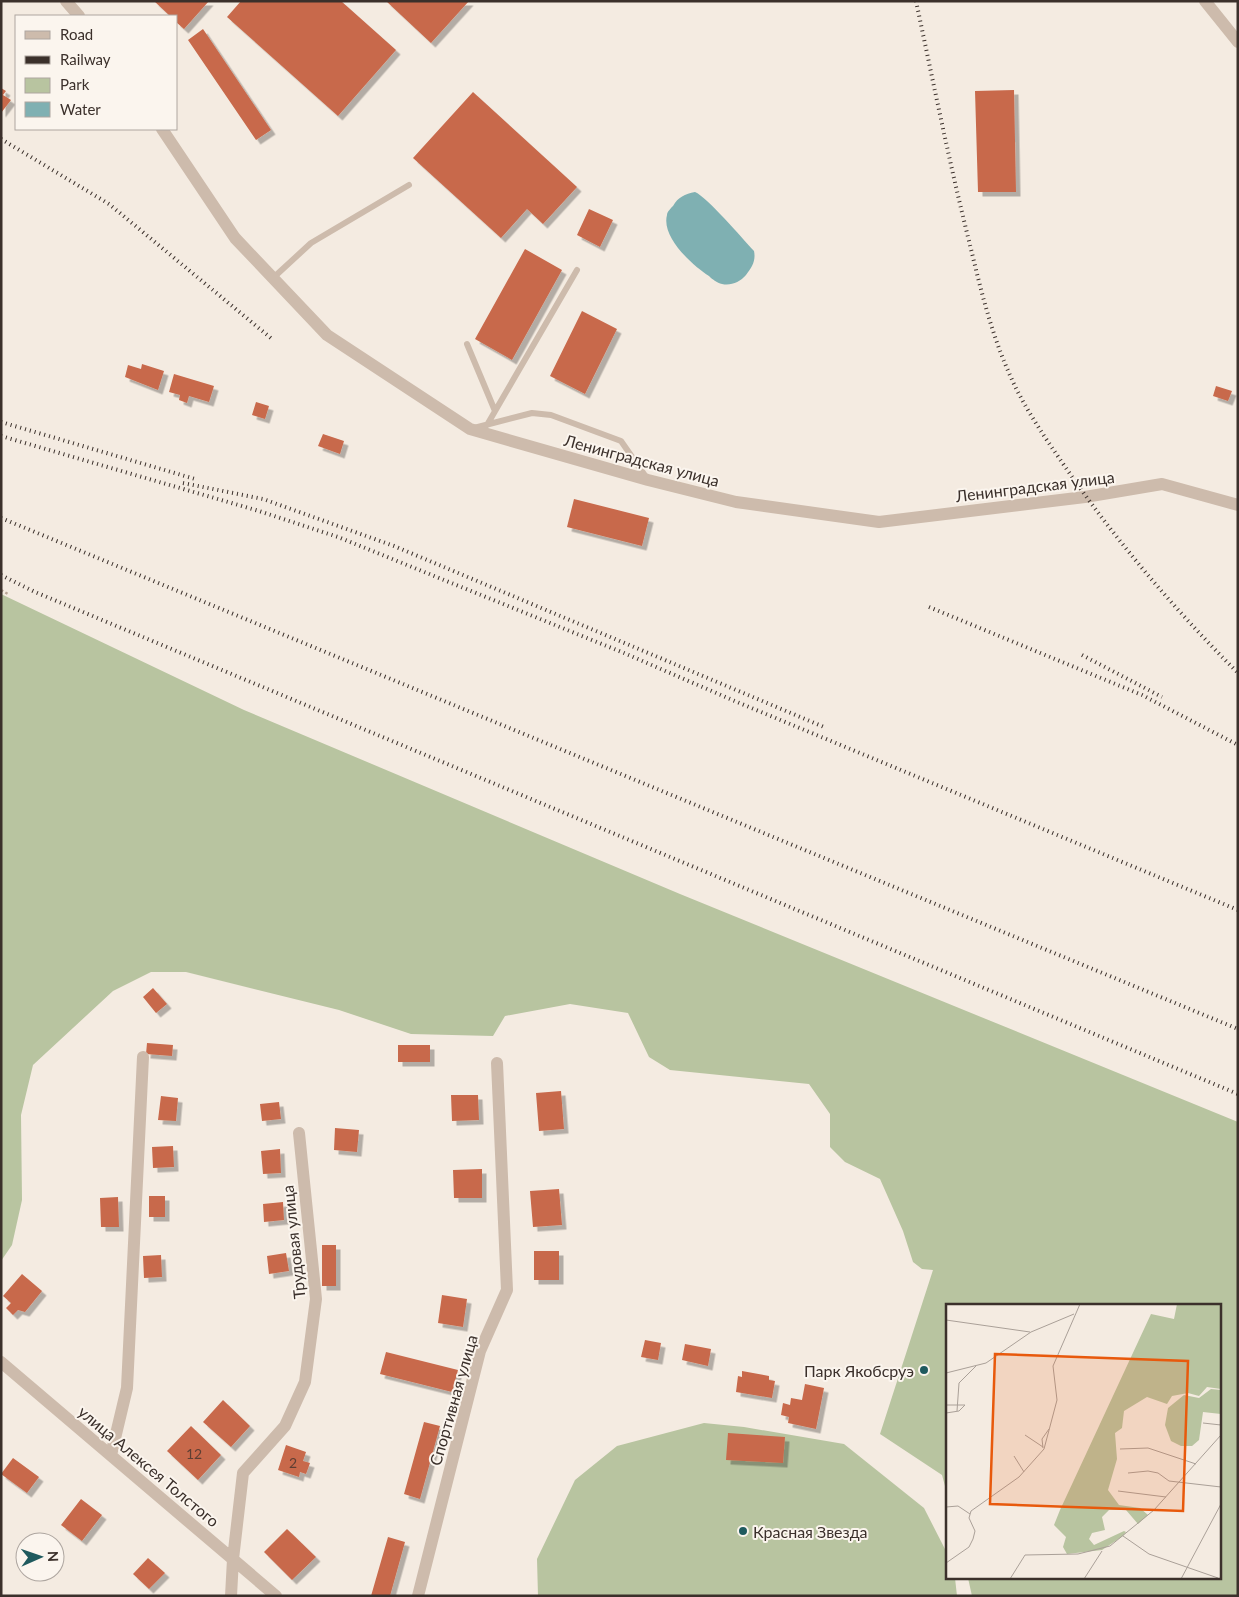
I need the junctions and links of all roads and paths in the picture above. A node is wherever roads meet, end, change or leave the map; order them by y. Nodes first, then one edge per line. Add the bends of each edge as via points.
1 (66, 1) edge
2 (1205, 1) edge
3 (78, 15) edge
4 (1238, 42) edge
5 (163, 130) edge
6 (408, 185) dead end
7 (577, 270) dead end
8 (273, 278) junction
9 (467, 344) dead end
10 (495, 411) junction
11 (487, 425) junction
12 (470, 429) junction
13 (648, 480) junction
14 (1238, 505) edge
15 (1, 590) edge
16 (8, 594) dead end
17 (142, 1057) dead end
18 (497, 1064) dead end
19 (299, 1133) dead end
20 (1, 1362) edge
21 (111, 1455) junction
22 (233, 1559) junction
23 (231, 1596) edge
24 (276, 1596) edge
25 (418, 1596) edge

1 - 3 street
2 - 4 street
5 - 8 street, Ленинградская улица via 235,238
6 - 8 lane via 311,244
7 - 10 lane
8 - 12 street, Ленинградская улица via 326,335
9 - 10 lane
10 - 11 lane
11 - 12 lane
11 - 13 lane via 532,413 551,415 621,441
12 - 13 street, Ленинградская улица
13 - 14 street, Ленинградская улица via 736,502 879,522 1162,484
15 - 16 path
17 - 21 street via 127,1388
18 - 25 street, Спортивная улица via 506,1290 480,1351
19 - 22 street, Трудовая улица via 316,1299 305,1382 285,1426 243,1473
20 - 21 street, улица Алексея Толстого
21 - 22 street, улица Алексея Толстого
22 - 23 street, Трудовая улица
22 - 24 street, улица Алексея Толстого

